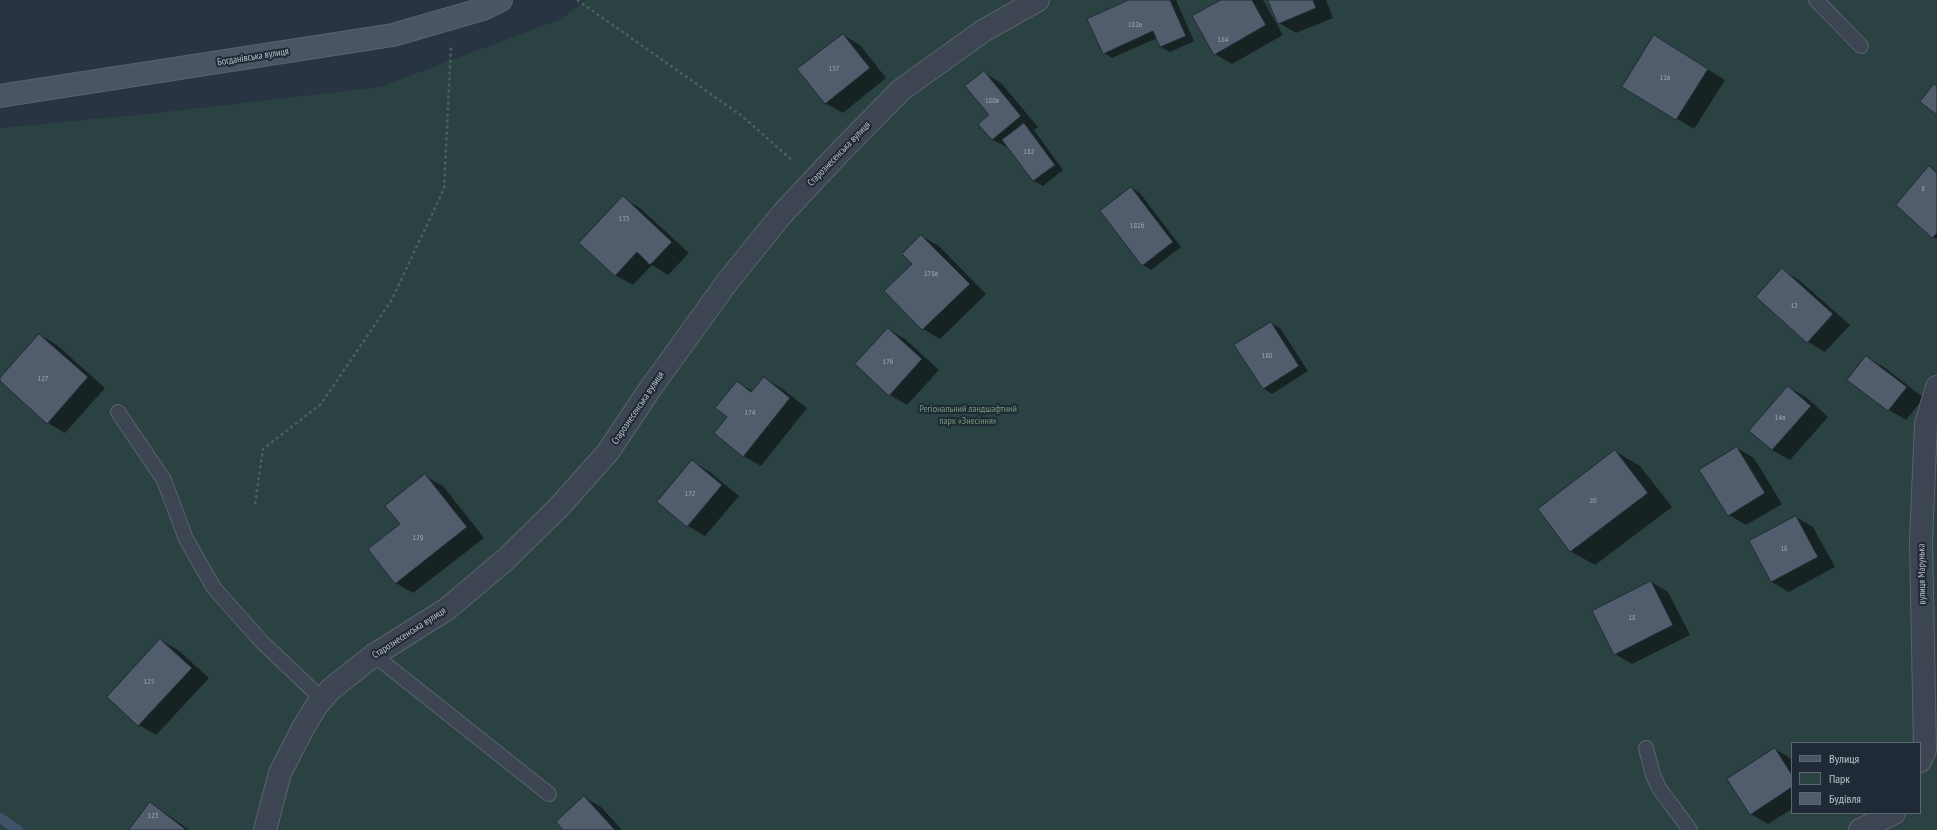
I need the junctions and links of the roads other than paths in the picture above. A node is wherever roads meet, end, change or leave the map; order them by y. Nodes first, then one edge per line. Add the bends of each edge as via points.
1 (501, 0) edge
2 (1038, 0) edge
3 (1816, 0) edge
4 (1861, 46) dead end
5 (0, 96) edge
6 (1937, 387) edge
7 (118, 412) dead end
8 (374, 655) junction
9 (322, 699) junction
10 (1646, 748) dead end
11 (1921, 759) edge
12 (549, 794) dead end
13 (1892, 814) edge
14 (266, 830) edge
15 (1690, 830) edge
16 (1860, 830) edge

1 - 5 main road, Богданівська вулиця via 483,9 393,35
2 - 8 street, Старознесенська вулиця via 984,31 901,90 784,213 728,282 608,452 559,507 505,560 447,609
3 - 4 lane
6 - 11 street, вулиця Марунька via 1926,424 1921,541 1925,750
7 - 9 lane via 164,480 186,539 214,588 262,642
8 - 9 street, Старознесенська вулиця
8 - 12 lane
9 - 14 street, Старознесенська вулиця via 302,728 280,773
10 - 15 lane via 1659,788
13 - 16 street

